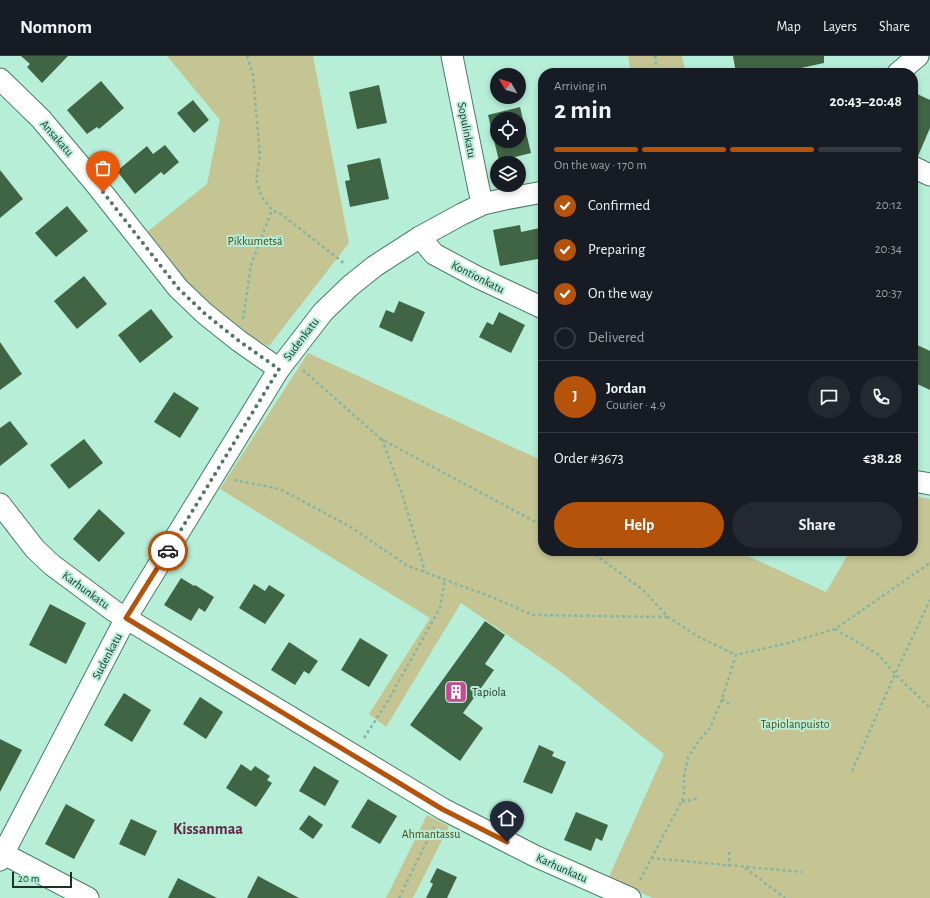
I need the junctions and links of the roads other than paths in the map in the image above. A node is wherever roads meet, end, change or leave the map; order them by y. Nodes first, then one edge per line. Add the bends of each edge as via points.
1 (452, 56) edge
2 (918, 56) edge
3 (904, 68) edge
4 (0, 79) edge
5 (918, 169) edge
6 (930, 175) edge
7 (538, 193) edge
8 (483, 204) junction
9 (420, 237) junction
10 (538, 306) edge
11 (283, 363) junction
12 (918, 482) edge
13 (930, 484) edge
14 (0, 504) edge
15 (126, 618) junction
16 (1, 856) edge
17 (88, 898) edge
18 (630, 898) edge

1 - 8 street, Sopulinkatu
2 - 3 street
4 - 11 street, Ansakatu via 42,119 178,288 239,341
5 - 6 street
7 - 8 street, Sudenkatu
8 - 9 street, Sudenkatu
9 - 10 street, Kontionkatu via 434,254
9 - 11 street, Sudenkatu via 375,266 350,286 323,312
11 - 15 street, Sudenkatu
12 - 13 street
14 - 15 street, Karhunkatu via 35,549 52,565
15 - 16 street, Sudenkatu
15 - 18 street, Karhunkatu via 442,809 535,856
16 - 17 street

